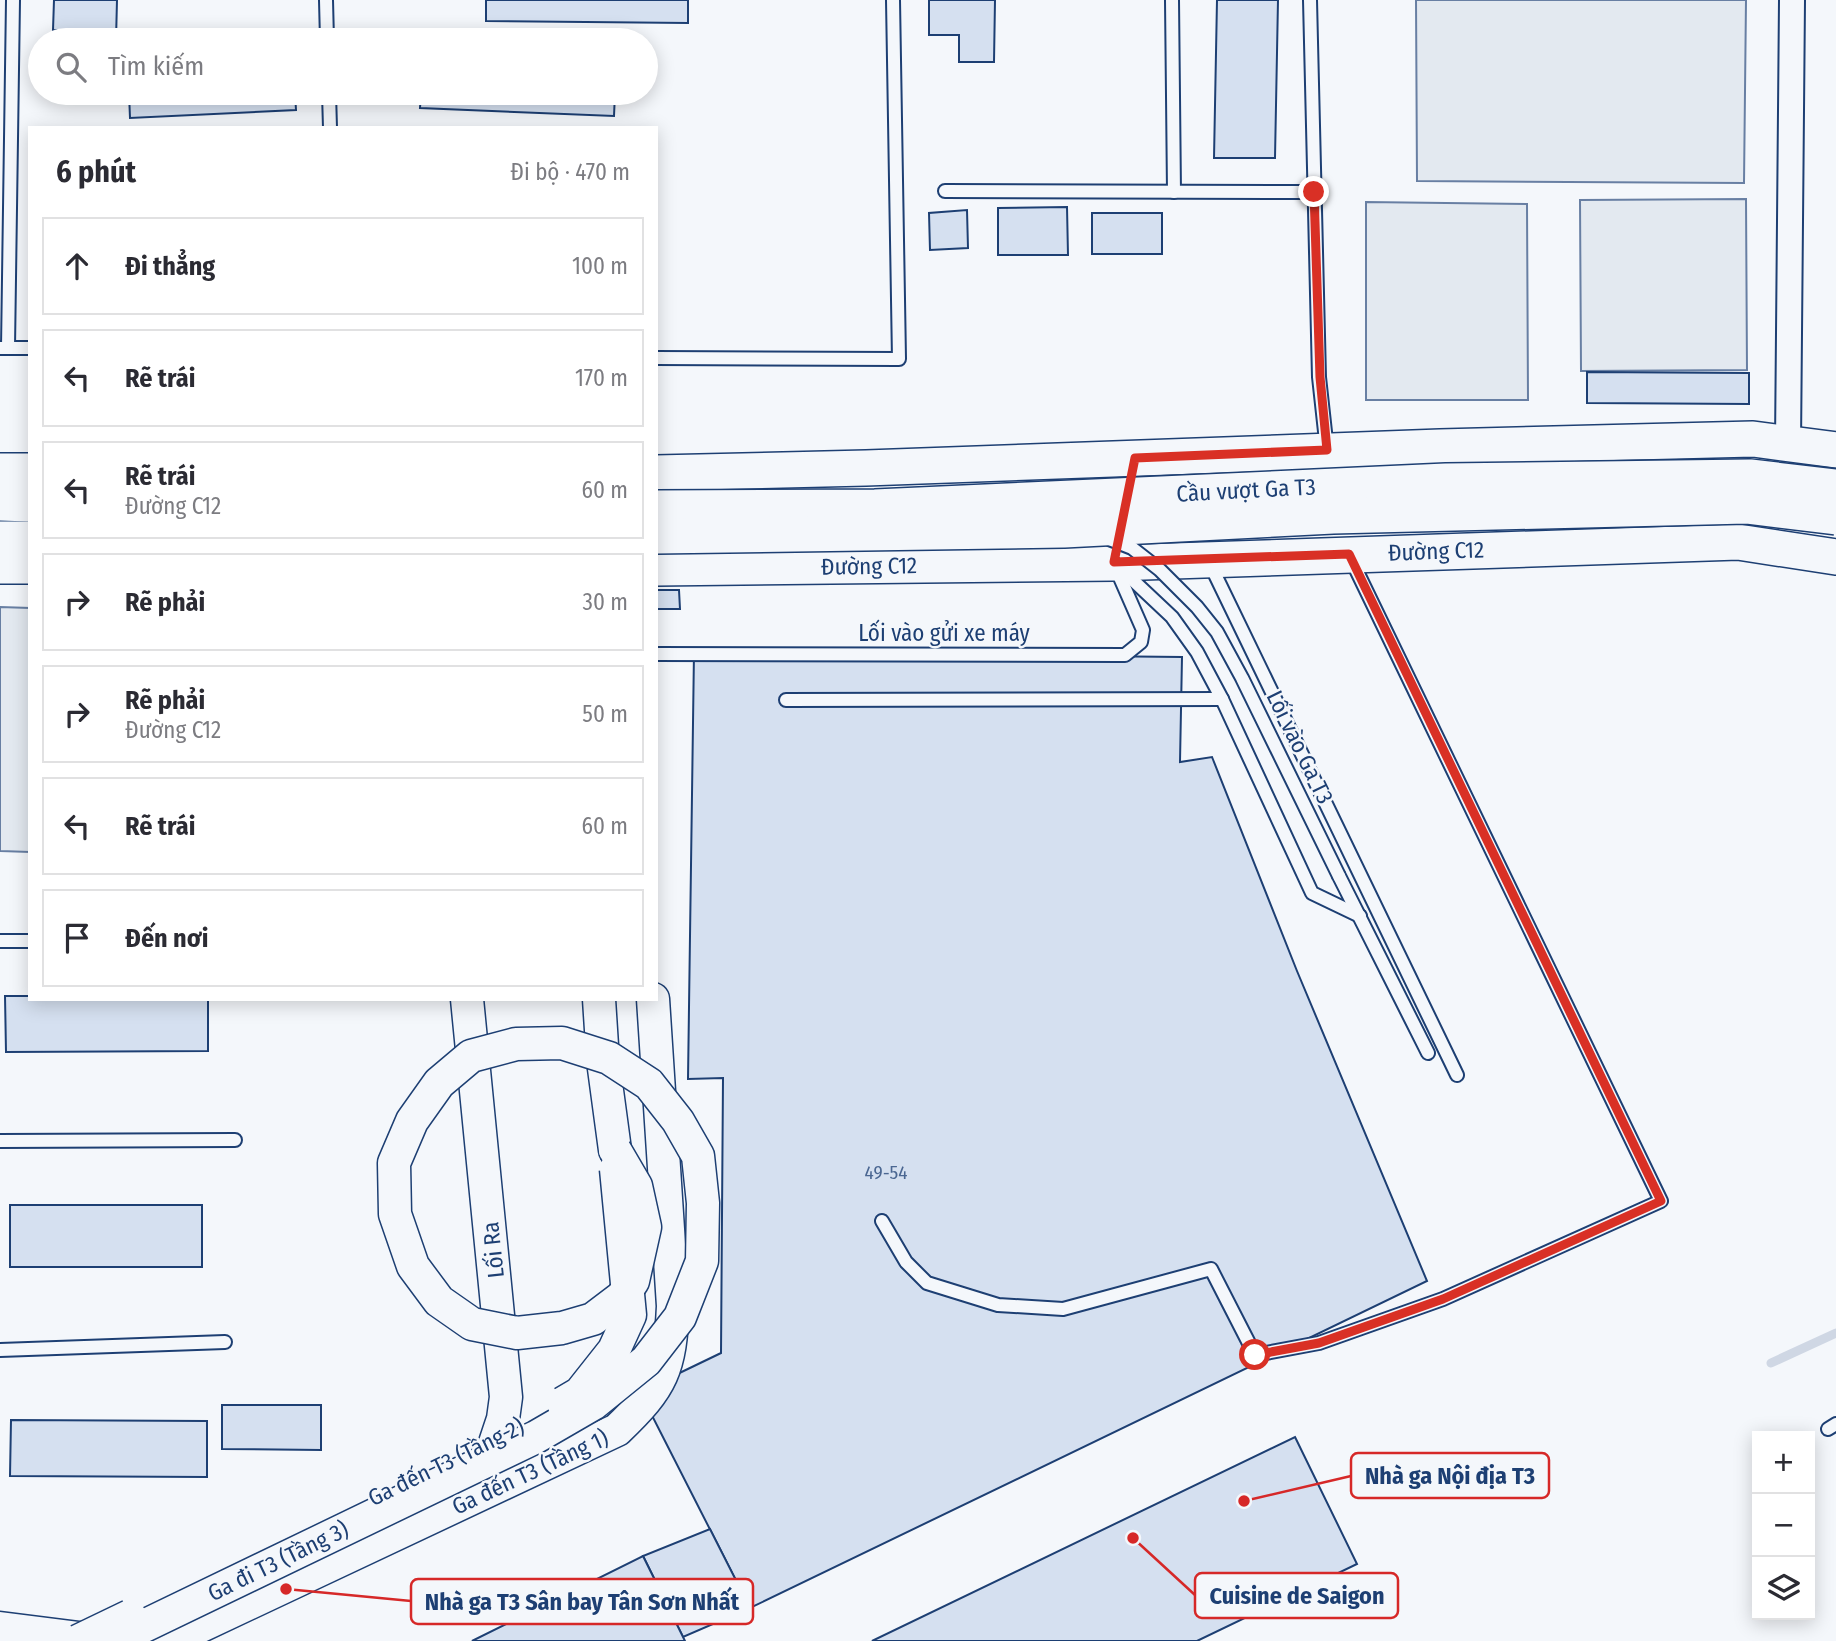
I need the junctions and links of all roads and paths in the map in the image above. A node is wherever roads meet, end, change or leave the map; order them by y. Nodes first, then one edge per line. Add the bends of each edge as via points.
1 (13, 0) edge
2 (326, 0) edge
3 (894, 0) edge
4 (1172, 0) edge
5 (1310, 0) edge
6 (1792, 0) edge
7 (327, 28) edge
8 (329, 105) edge
9 (330, 126) edge
10 (945, 191) dead end
11 (1174, 192) junction
12 (1314, 192) junction
13 (4, 348) edge
14 (28, 348) edge
15 (658, 358) edge
16 (1788, 443) junction
17 (1327, 450) junction
18 (1836, 450) edge
19 (1135, 458) junction
20 (0, 471) edge
21 (28, 471) edge
22 (658, 473) edge
23 (1836, 487) edge
24 (0, 503) edge
25 (28, 504) edge
26 (658, 508) edge
27 (1836, 517) edge
28 (1064, 530) junction
29 (658, 536) edge
30 (0, 539) edge
31 (28, 539) edge
32 (1349, 554) junction
33 (1836, 557) edge
34 (1207, 559) junction
35 (1114, 562) junction
36 (0, 566) edge
37 (28, 566) edge
38 (658, 568) edge
39 (658, 654) edge
40 (786, 699) dead end
41 (1222, 699) junction
42 (1360, 916) junction
43 (28, 941) edge
44 (0, 942) edge
45 (467, 1001) edge
46 (599, 1001) edge
47 (653, 1001) edge
48 (1428, 1053) dead end
49 (1457, 1075) dead end
50 (235, 1140) dead end
51 (0, 1141) edge
52 (615, 1150) junction
53 (882, 1221) dead end
54 (225, 1342) dead end
55 (0, 1350) edge
56 (477, 1497) junction
57 (0, 1628) edge
58 (78, 1641) edge
59 (103, 1641) edge
60 (113, 1641) edge
61 (169, 1641) edge

1 - 13 lane
2 - 7 lane
3 - 15 lane via 899,359
4 - 11 lane
5 - 12 lane
6 - 16 street
8 - 9 lane
10 - 11 lane
11 - 12 lane
12 - 17 lane
13 - 14 lane
16 - 17 main road via 1753,439
16 - 18 main road
17 - 19 main road
19 - 22 main road
19 - 35 main road
20 - 21 main road
23 - 26 main road, Cầu vượt Ga T3, bridge via 1750,477 1446,481 875,507
24 - 25 main road
27 - 28 main road, Cầu vượt Ga T3, bridge via 1746,506 1333,516
28 - 29 main road, Cầu vượt Ga T3, bridge
28 - 42 lane, Lối vào Ga T3, bridge via 1111,539 1138,552 1174,583 1217,632
30 - 31 main road
32 - 33 main road, Đường C12 via 1738,542
32 - 34 main road, Đường C12
32 - 53 lane via 1661,1201 1443,1299 1319,1343 1255,1355 1211,1269 1063,1309 998,1304 927,1283 906,1262
34 - 35 main road, Đường C12
34 - 49 lane
35 - 38 main road, Đường C12
35 - 39 lane, Lối vào gửi xe máy via 1143,630 1141,642 1125,654
35 - 41 lane via 1172,617
36 - 37 main road
40 - 41 lane
41 - 42 lane via 1312,892
42 - 48 lane, Lối vào Ga T3
43 - 44 lane
45 - 56 street, Lối Ra via 506,1397
46 - 52 street
47 - 56 street, Ga đến T3 (Tầng 1) via 673,1306 664,1375 617,1430
50 - 51 lane
52 - 58 street, Ga đến T3 (Tầng 2), bridge via 630,1315 614,1350 580,1393
52 - 60 street, Ga đi T3 (Tầng 3), bridge via 636,1186 645,1227 633,1281 622,1297 593,1319 517,1333 472,1324 439,1301 419,1275 395,1214 394,1163 412,1121 439,1083 471,1056 516,1044 562,1043 609,1058 649,1084 698,1156 702,1261 680,1317 646,1361 593,1404 536,1437
54 - 55 lane
56 - 61 street, Ga đến T3 (Tầng 1)
57 - 59 street

